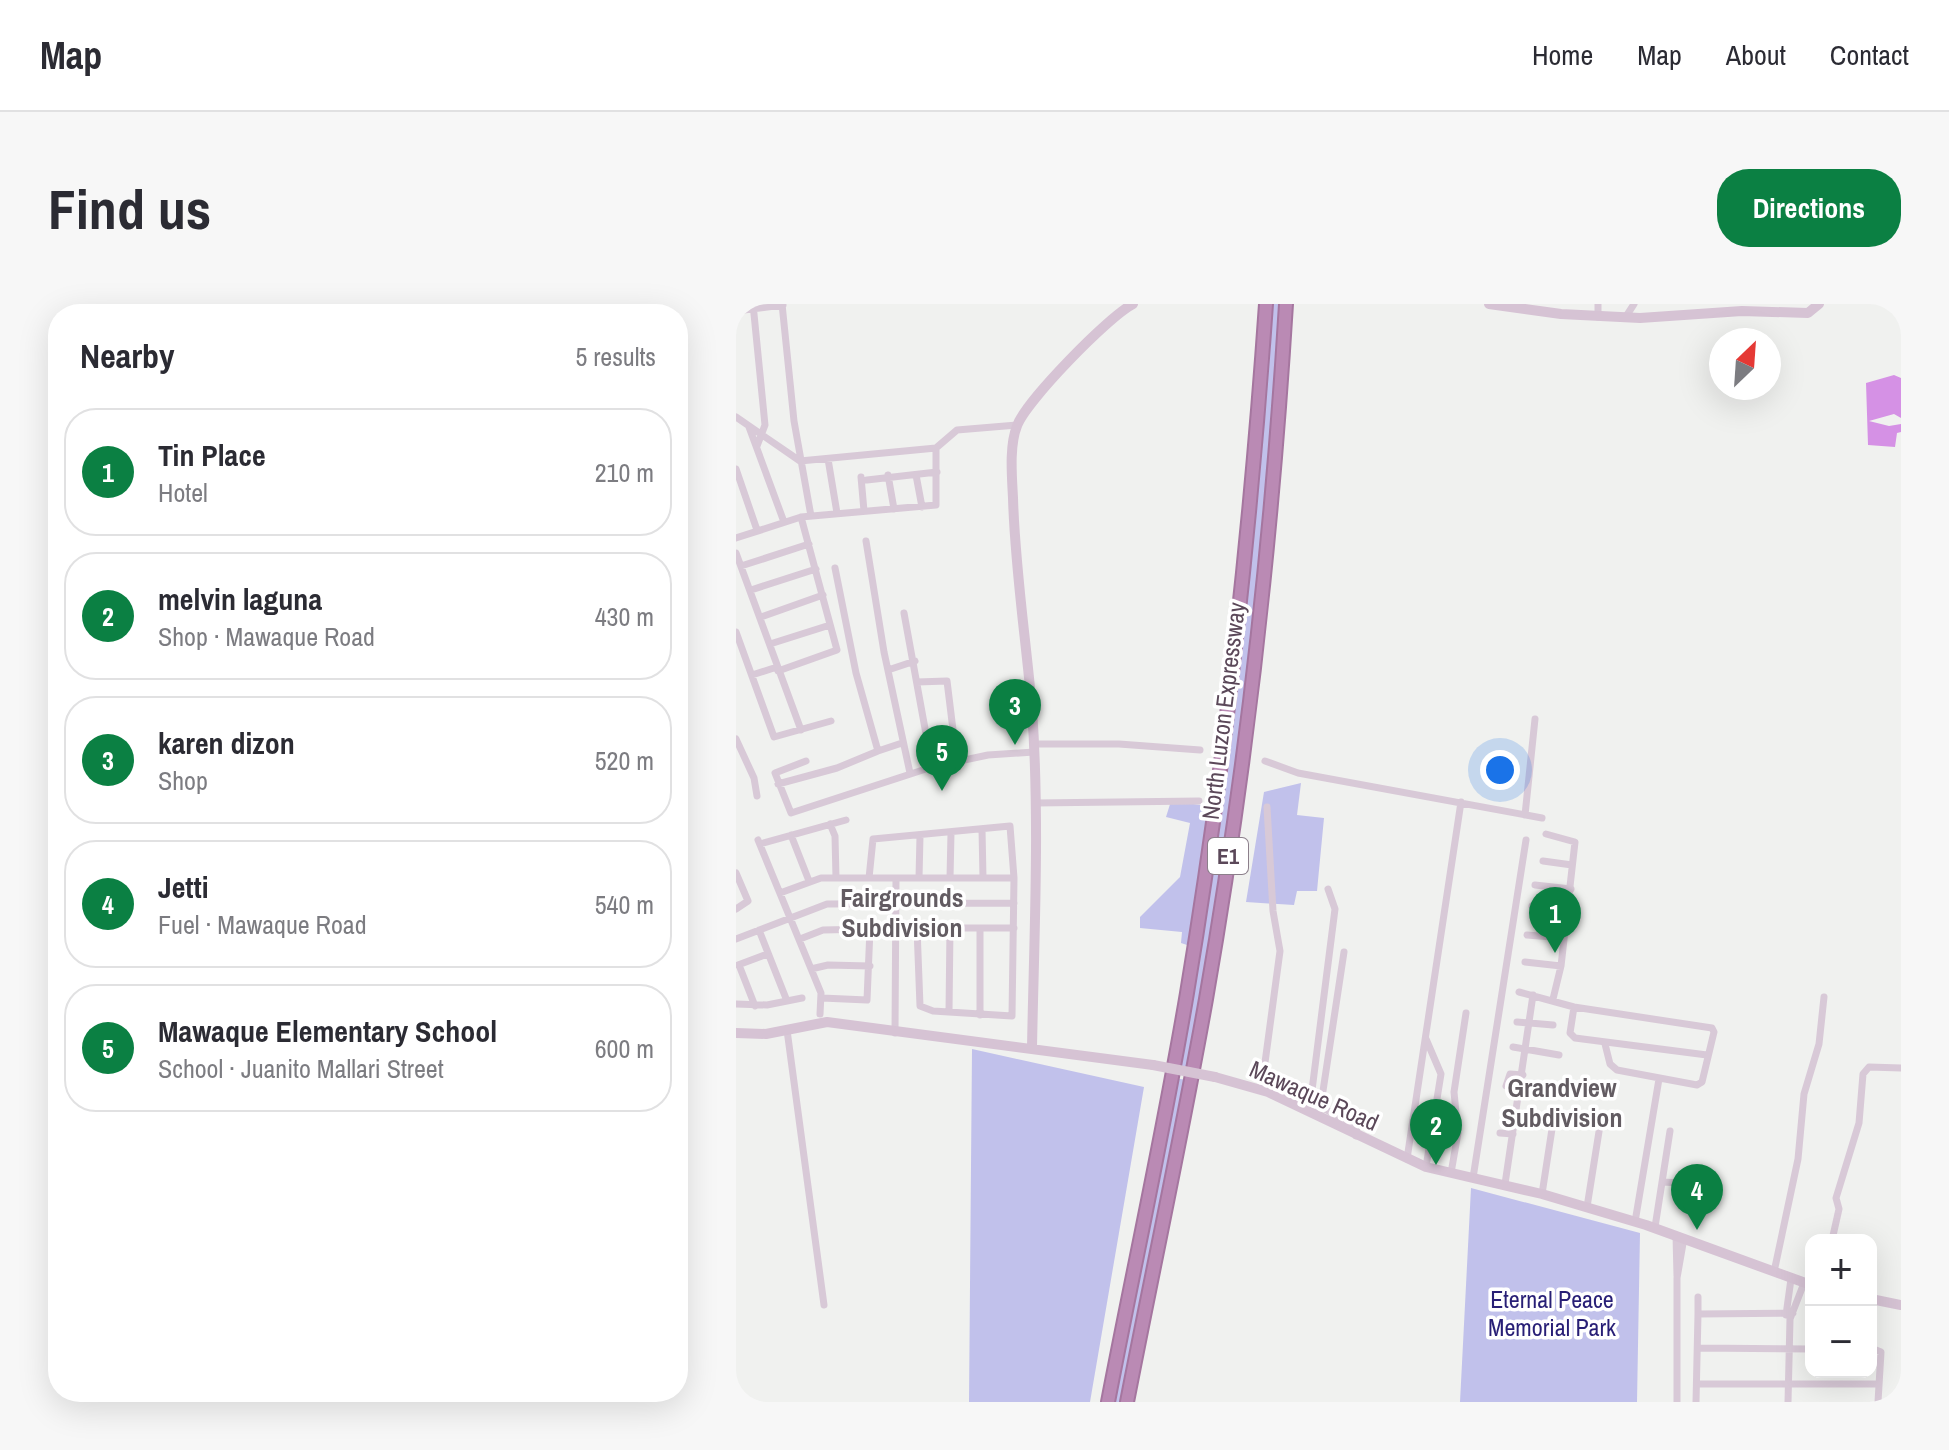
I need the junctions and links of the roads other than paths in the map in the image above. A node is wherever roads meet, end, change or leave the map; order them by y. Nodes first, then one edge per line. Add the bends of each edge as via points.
1 (782, 304) edge
2 (1266, 304) edge
3 (1286, 304) edge
4 (1489, 304) edge
5 (1598, 304) edge
6 (1634, 304) edge
7 (1819, 304) edge
8 (1128, 305) edge
9 (753, 306) edge
10 (736, 311) edge
11 (1598, 317) junction
12 (1625, 318) junction
13 (736, 417) edge
14 (748, 425) junction
15 (1017, 425) junction
16 (761, 433) junction
17 (757, 446) junction
18 (936, 448) junction
19 (828, 459) junction
20 (800, 461) junction
21 (736, 469) edge
22 (937, 472) junction
23 (888, 475) junction
24 (916, 475) junction
25 (922, 507) junction
26 (894, 509) junction
27 (864, 511) junction
28 (837, 513) junction
29 (811, 516) junction
30 (801, 517) junction
31 (784, 522) junction
32 (757, 530) junction
33 (736, 538) edge
34 (866, 541) dead end
35 (809, 544) junction
36 (736, 553) edge
37 (741, 566) junction
38 (835, 568) dead end
39 (816, 569) junction
40 (751, 590) junction
41 (823, 595) junction
42 (904, 613) dead end
43 (761, 617) junction
44 (830, 625) junction
45 (736, 632) edge
46 (770, 644) junction
47 (915, 661) junction
48 (778, 669) junction
49 (888, 670) junction
50 (752, 675) junction
51 (917, 682) junction
52 (1535, 719) dead end
53 (831, 721) dead end
54 (801, 730) junction
55 (954, 738) dead end
56 (736, 739) edge
57 (902, 743) junction
58 (1034, 748) junction
59 (1200, 750) dead end
60 (878, 751) junction
61 (806, 761) dead end
62 (1265, 761) dead end
63 (932, 767) junction
64 (910, 773) junction
65 (778, 784) junction
66 (757, 796) dead end
67 (1199, 801) dead end
68 (1461, 802) junction
69 (1035, 803) junction
70 (1267, 807) dead end
71 (1525, 815) junction
72 (1542, 818) dead end
73 (846, 820) dead end
74 (830, 824) junction
75 (982, 829) junction
76 (951, 833) junction
77 (1546, 834) dead end
78 (791, 835) junction
79 (920, 836) junction
80 (1526, 840) dead end
81 (1543, 861) dead end
82 (1572, 865) junction
83 (736, 873) edge
84 (836, 878) junction
85 (869, 878) junction
86 (896, 878) junction
87 (919, 878) junction
88 (950, 878) junction
89 (983, 878) junction
90 (1014, 878) junction
91 (809, 881) junction
92 (1535, 885) dead end
93 (1328, 889) dead end
94 (1571, 889) junction
95 (780, 893) junction
96 (894, 902) junction
97 (1014, 903) junction
98 (1532, 906) dead end
99 (736, 909) edge
100 (1568, 911) junction
101 (790, 916) junction
102 (884, 928) dead end
103 (902, 928) dead end
104 (917, 928) junction
105 (950, 928) junction
106 (1014, 928) junction
107 (870, 929) junction
108 (980, 929) junction
109 (759, 930) junction
110 (1527, 935) dead end
111 (1564, 938) junction
112 (736, 939) edge
113 (800, 939) junction
114 (1344, 952) dead end
115 (767, 954) junction
116 (1525, 962) dead end
117 (737, 966) edge
118 (870, 966) junction
119 (1561, 966) junction
120 (811, 969) junction
121 (1519, 992) dead end
122 (1533, 995) junction
123 (1824, 997) dead end
124 (802, 998) dead end
125 (822, 998) junction
126 (1553, 999) junction
127 (787, 1001) junction
128 (736, 1004) edge
129 (755, 1006) junction
130 (1574, 1007) junction
131 (949, 1012) junction
132 (1466, 1013) dead end
133 (820, 1014) dead end
134 (980, 1015) junction
135 (1517, 1022) dead end
136 (1531, 1023) junction
137 (1553, 1025) dead end
138 (787, 1030) junction
139 (736, 1033) edge
140 (895, 1033) junction
141 (1426, 1039) junction
142 (1605, 1044) junction
143 (1513, 1047) dead end
144 (1032, 1048) junction
145 (1526, 1051) junction
146 (1559, 1055) dead end
147 (1707, 1055) junction
148 (1901, 1068) edge
149 (1523, 1075) junction
150 (1659, 1079) junction
151 (1506, 1086) dead end
152 (1311, 1098) junction
153 (1321, 1104) junction
154 (1508, 1104) dead end
155 (1518, 1106) junction
156 (1554, 1116) dead end
157 (1601, 1119) dead end
158 (1670, 1131) dead end
159 (1500, 1133) dead end
160 (1513, 1134) junction
161 (1356, 1136) junction
162 (1407, 1159) junction
163 (1834, 1159) dead end
164 (1847, 1159) junction
165 (1426, 1167) junction
166 (1451, 1173) junction
167 (1473, 1178) junction
168 (1662, 1182) junction
169 (1682, 1183) dead end
170 (1505, 1184) junction
171 (1542, 1194) junction
172 (1587, 1207) junction
173 (1635, 1222) junction
174 (1655, 1227) junction
175 (1833, 1234) edge
176 (1680, 1237) junction
177 (1774, 1272) junction
178 (1791, 1279) junction
179 (1805, 1283) edge
180 (1805, 1287) edge
181 (1698, 1297) dead end
182 (1877, 1300) edge
183 (824, 1305) dead end
184 (1901, 1305) edge
185 (1698, 1314) junction
186 (1789, 1315) junction
187 (1698, 1348) junction
188 (1789, 1349) junction
189 (1805, 1349) edge
190 (1877, 1366) edge
191 (1698, 1384) junction
192 (1789, 1384) junction
193 (1879, 1384) junction
194 (1108, 1402) edge
195 (1127, 1402) edge
196 (1677, 1402) edge
197 (1696, 1402) edge
198 (1788, 1402) edge
199 (1878, 1402) edge

1 - 9 street
1 - 20 street
2 - 194 highway, North Luzon Expressway / E1 via 1238,634 1215,812 1166,1110
3 - 195 highway, North Luzon Expressway / E1 via 1234,817 1180,1143
4 - 11 main road
5 - 11 street
6 - 12 street
7 - 12 main road via 1808,313
8 - 15 main road via 1070,360
9 - 10 street
9 - 16 street via 765,425
11 - 12 main road
13 - 14 street
14 - 16 street
14 - 17 street
15 - 18 street via 957,430
15 - 58 main road via 1012,475 1015,560
16 - 17 street
16 - 20 street
17 - 31 street
18 - 19 street
18 - 22 street
19 - 20 street
19 - 28 street
20 - 29 street
21 - 32 street
22 - 24 street
22 - 25 street via 937,503
23 - 24 street
23 - 26 street
23 - 27 street via 864,479
24 - 25 street
25 - 26 street
26 - 27 street
27 - 28 street
28 - 29 street
29 - 30 street
30 - 31 street
30 - 35 street
31 - 32 street
32 - 33 street
34 - 49 street
35 - 37 street
35 - 39 street
36 - 37 street
37 - 40 street
38 - 60 street
39 - 40 street
39 - 41 street
40 - 43 street
41 - 43 street
41 - 44 street
42 - 47 street
43 - 46 street
44 - 46 street
44 - 48 street via 836,652
45 - 50 street
46 - 48 street
47 - 49 street
47 - 51 street
48 - 50 street
48 - 54 street
49 - 57 street
50 - 54 street via 774,737
51 - 55 street via 947,681
51 - 63 street
52 - 71 street
53 - 54 street
56 - 66 street
57 - 60 street
57 - 64 street
58 - 59 street via 1119,744
58 - 63 street
58 - 69 main road
60 - 65 street
61 - 65 street via 776,771
62 - 68 street via 1298,773
63 - 64 street
64 - 65 street via 795,814 789,812
67 - 69 street
68 - 71 street
68 - 141 street
69 - 144 main road
70 - 152 street via 1280,951 1264,1070
71 - 72 street
73 - 74 street
74 - 78 street
74 - 84 street
75 - 76 street
75 - 89 street
75 - 90 street via 1012,829
76 - 79 street
76 - 88 street
77 - 82 street via 1574,840
78 - 91 street
78 - 95 street via 759,842
79 - 85 street via 870,841
79 - 87 street
80 - 167 street
81 - 82 street
82 - 94 street
83 - 99 street via 748,901
84 - 85 street
84 - 91 street
85 - 86 street
86 - 87 street
86 - 96 street
87 - 88 street
88 - 89 street
89 - 90 street
90 - 97 street
91 - 95 street
92 - 94 street
93 - 152 street via 1335,909
94 - 100 street
95 - 101 street
96 - 97 street
96 - 101 street via 827,904
96 - 140 street
97 - 106 street
98 - 100 street
100 - 111 street
101 - 109 street
101 - 113 street
102 - 107 street
103 - 104 street
104 - 105 street
104 - 131 street via 920,1006
105 - 108 street
105 - 131 street
106 - 108 street
106 - 134 street via 1012,1016
107 - 113 street via 823,930
107 - 118 street
108 - 134 street
109 - 112 street
109 - 115 street
110 - 111 street
111 - 119 street
113 - 120 street
114 - 153 street
115 - 117 street
115 - 127 street
116 - 119 street
117 - 129 street
118 - 120 street
118 - 125 street via 867,1000
119 - 126 street
120 - 125 street
121 - 122 street
122 - 126 street
122 - 136 street
123 - 177 street
124 - 127 street
125 - 133 street
126 - 130 street
127 - 129 street
128 - 129 street
130 - 142 street via 1572,1037
130 - 147 street via 1712,1028
131 - 134 street
132 - 166 street via 1454,1092 1458,1133
135 - 136 street
136 - 137 street
136 - 145 street
138 - 139 main road, Mawaque Road
138 - 140 main road, Mawaque Road via 827,1022
138 - 183 street
140 - 144 main road, Mawaque Road
141 - 162 street
141 - 165 street via 1441,1074
142 - 147 street
142 - 150 street via 1612,1067
143 - 145 street
144 - 161 main road, Mawaque Road, bridge via 1215,1077 1268,1092
145 - 146 street
145 - 149 street
147 - 150 street via 1700,1084
148 - 164 street via 1869,1067 1863,1074 1859,1123
149 - 151 street via 1510,1074
149 - 155 street
150 - 173 street
152 - 153 street
153 - 161 street via 1357,1128
154 - 155 street
155 - 160 street
156 - 171 street
157 - 172 street
158 - 168 street
159 - 160 street
160 - 170 street
161 - 162 main road, Mawaque Road
162 - 165 main road, Mawaque Road
163 - 164 street
164 - 175 street
165 - 166 main road, Mawaque Road
166 - 167 main road, Mawaque Road
167 - 170 main road, Mawaque Road
168 - 169 street
168 - 174 street
170 - 171 main road, Mawaque Road
171 - 172 main road, Mawaque Road
172 - 173 main road, Mawaque Road
173 - 174 main road, Mawaque Road
174 - 176 main road, Mawaque Road
176 - 177 main road, Mawaque Road
176 - 196 street
177 - 178 main road, Mawaque Road
178 - 179 main road, Mawaque Road
178 - 186 street
180 - 186 street
181 - 185 street
182 - 184 main road
185 - 186 street
185 - 187 street
186 - 188 street
187 - 188 street
187 - 191 street
188 - 189 street
188 - 192 street
190 - 193 street
191 - 192 street
191 - 197 street
192 - 193 street
192 - 198 street
193 - 199 street

